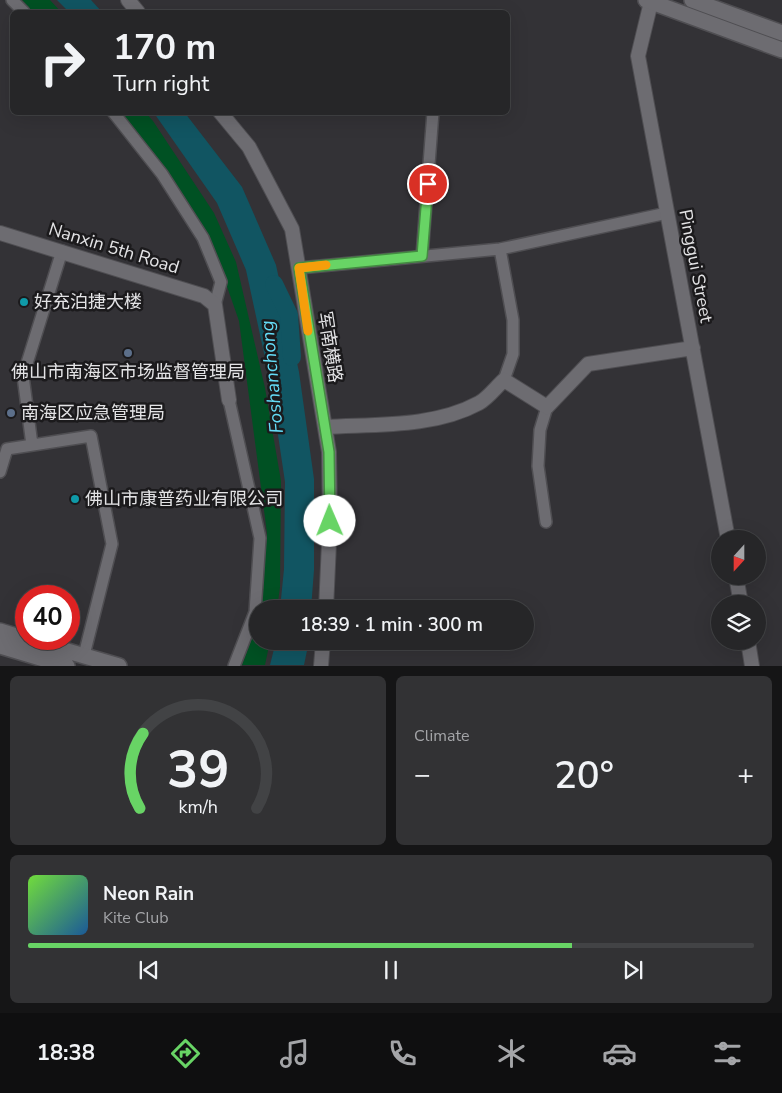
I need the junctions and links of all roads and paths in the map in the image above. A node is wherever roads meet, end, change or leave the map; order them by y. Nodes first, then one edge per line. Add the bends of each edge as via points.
1 (12, 0) edge
2 (128, 0) edge
3 (692, 0) edge
4 (649, 1) edge
5 (22, 10) edge
6 (136, 10) edge
7 (782, 33) edge
8 (782, 50) edge
9 (115, 115) edge
10 (222, 115) edge
11 (433, 115) edge
12 (667, 213) junction
13 (0, 233) edge
14 (500, 249) junction
15 (62, 251) junction
16 (422, 256) junction
17 (299, 268) junction
18 (215, 304) junction
19 (693, 348) junction
20 (504, 380) junction
21 (229, 400) joint
22 (547, 407) junction
23 (325, 427) junction
24 (32, 445) junction
25 (0, 472) edge
26 (546, 522) dead end
27 (726, 530) edge
28 (326, 600) edge
29 (0, 631) edge
30 (15, 636) edge
31 (0, 646) edge
32 (66, 650) edge
33 (322, 650) edge
34 (749, 650) edge
35 (84, 655) junction
36 (68, 666) edge
37 (119, 666) edge
38 (234, 666) edge
39 (321, 666) edge
40 (752, 666) edge

1 - 5 street
2 - 6 street
3 - 7 main road
4 - 8 main road
4 - 12 street, Pinggui Street via 638,56
9 - 18 street via 162,174 203,238 220,282
10 - 17 street, 军南横路 via 249,147 292,229
11 - 16 street
12 - 14 street
12 - 19 street, Pinggui Street
13 - 15 street, Nanxin 5th Road
14 - 16 street
14 - 20 street via 513,320 513,354
15 - 18 street, Nanxin 5th Road via 204,296
15 - 24 street via 23,376
16 - 17 street
17 - 23 street, 军南横路
18 - 21 street
19 - 22 street via 588,364
19 - 27 street, Pinggui Street
20 - 22 street
20 - 23 street via 480,403 448,415 414,422
21 - 38 street via 260,538 255,612
22 - 26 street via 540,430 538,466
23 - 28 street, 军南横路 via 329,452 330,521
24 - 25 street via 7,449
24 - 35 street via 91,436 112,544
29 - 30 main road
31 - 36 main road
32 - 35 main road
33 - 39 street
34 - 40 street
35 - 37 main road

